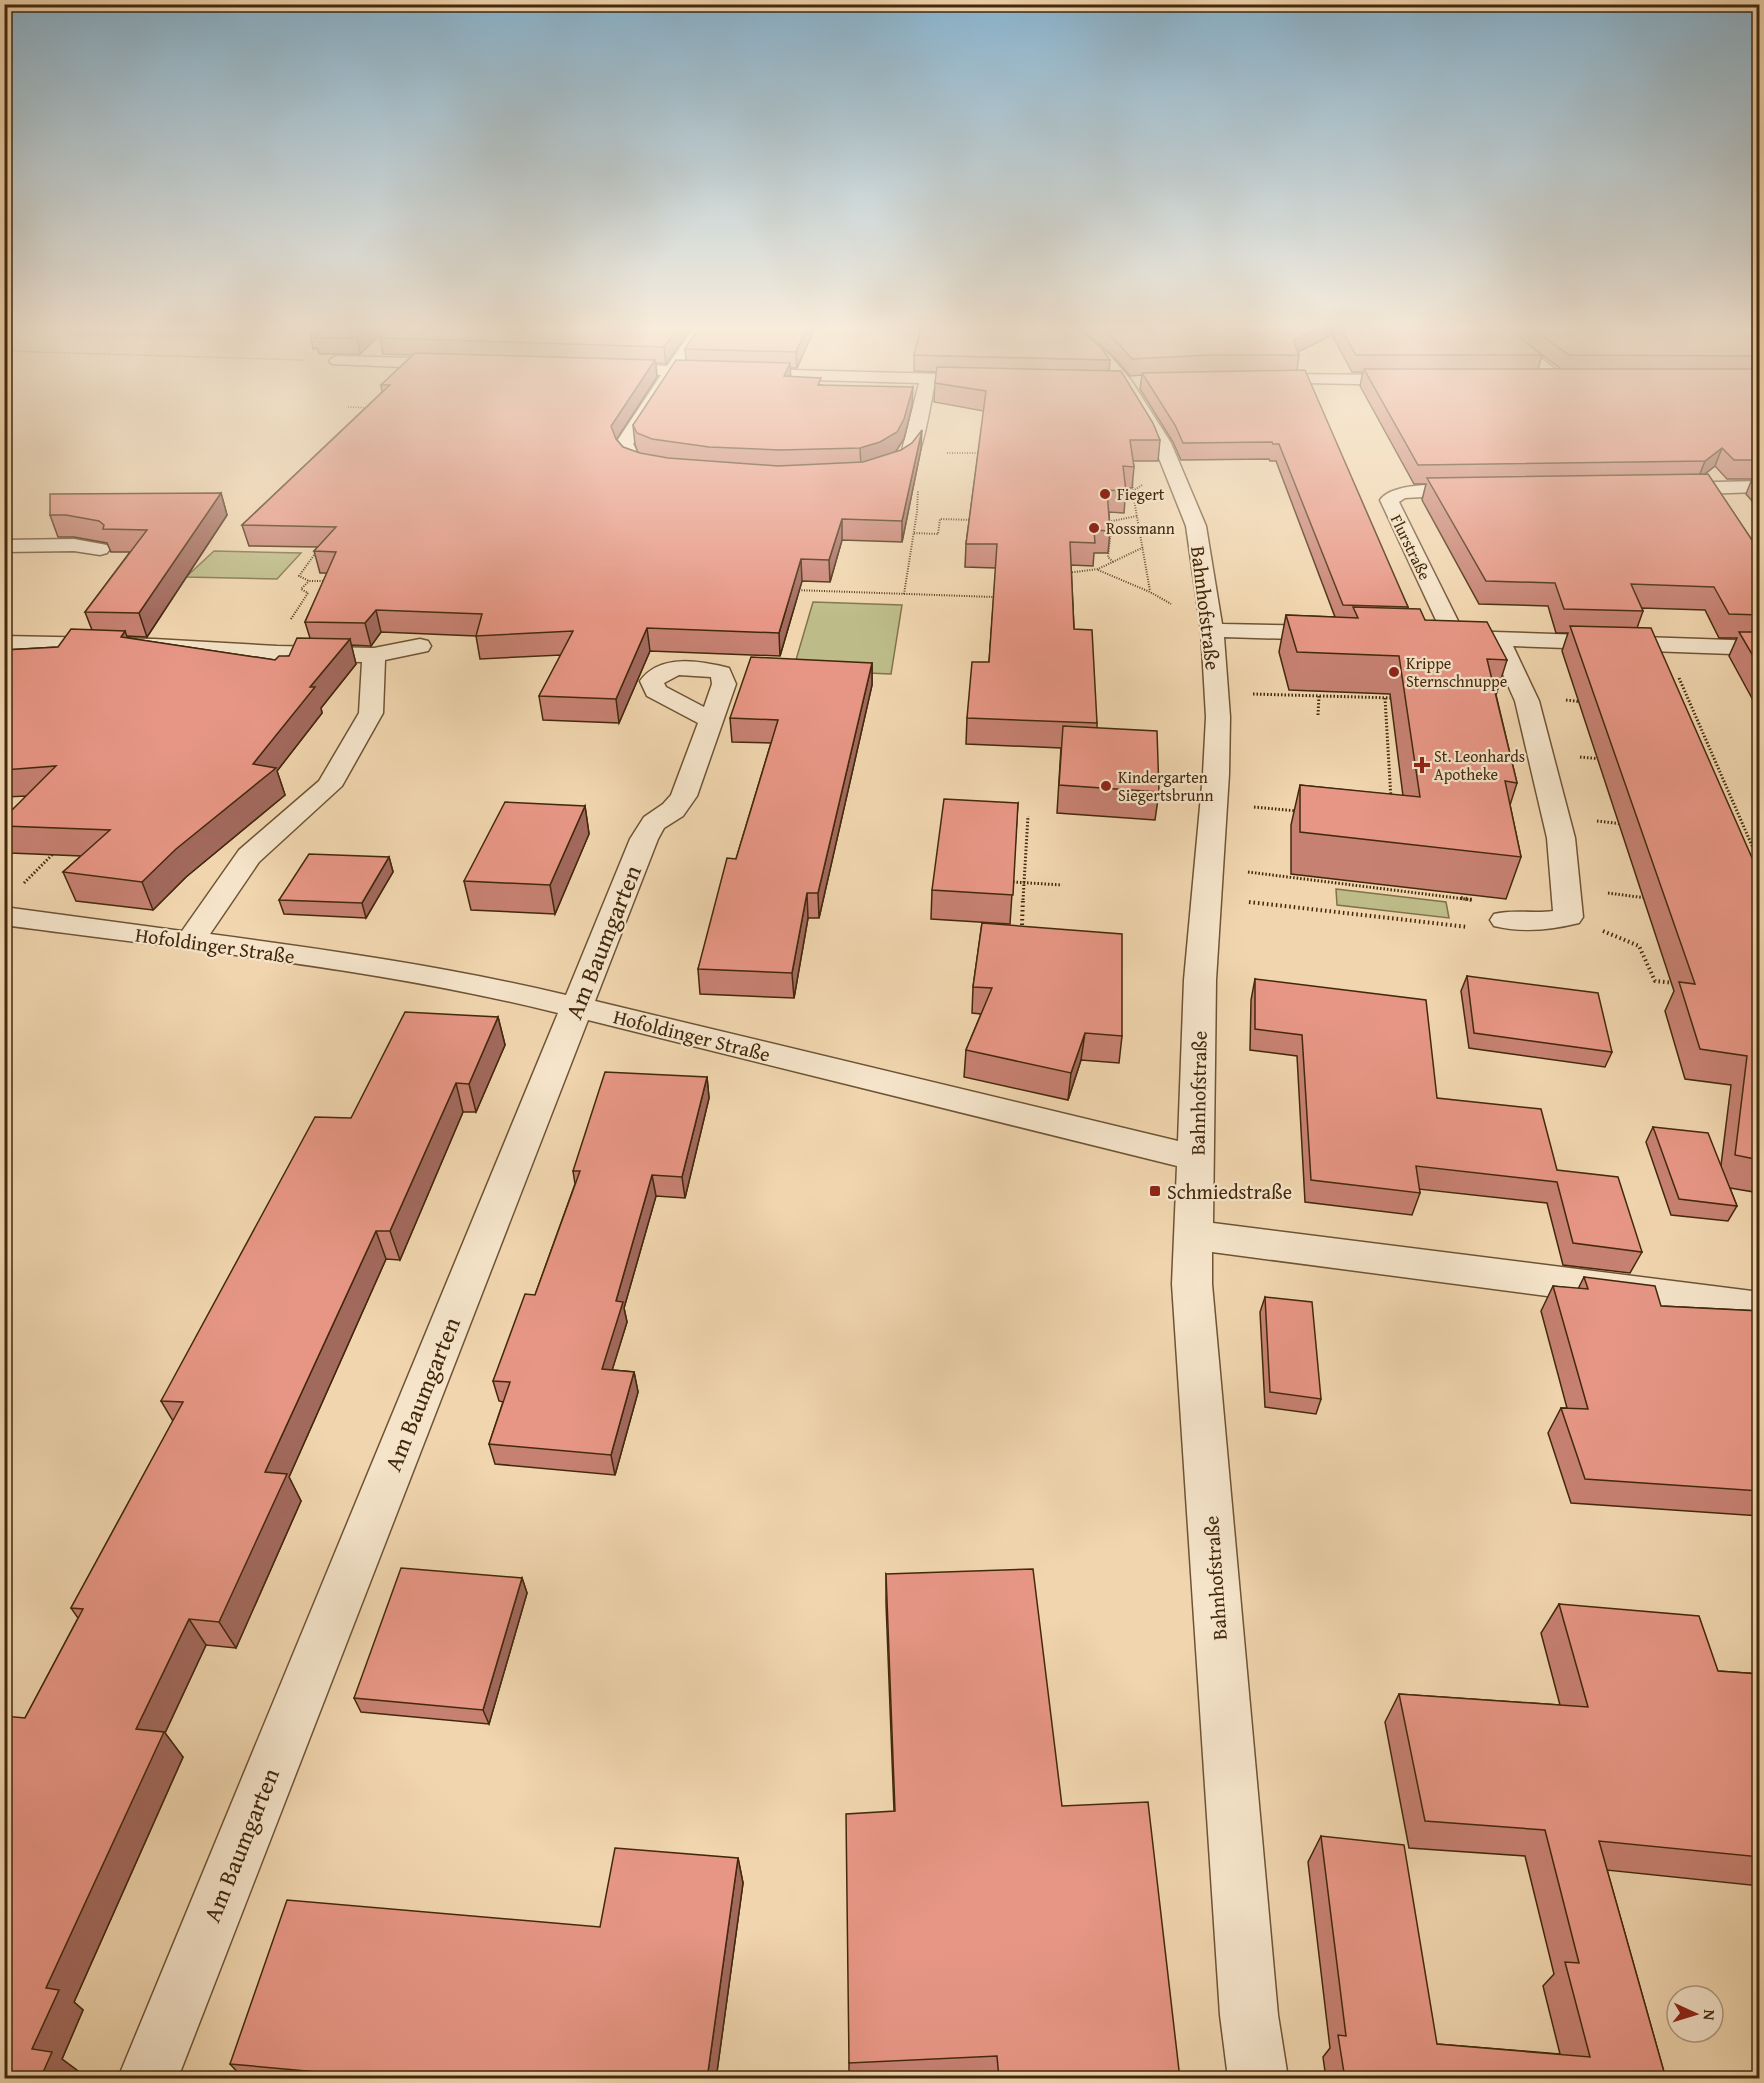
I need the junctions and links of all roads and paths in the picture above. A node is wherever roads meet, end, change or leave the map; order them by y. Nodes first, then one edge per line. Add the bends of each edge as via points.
1 (637, 424) edge
2 (917, 424) edge
3 (1151, 424) edge
4 (910, 452) junction
5 (991, 454) edge
6 (1168, 458) junction
7 (671, 469) edge
8 (862, 475) edge
9 (918, 479) edge
10 (1760, 486) edge
11 (1656, 489) edge
12 (1484, 490) edge
13 (1137, 516) junction
14 (974, 520) edge
15 (1105, 523) edge
16 (1112, 523) junction
17 (914, 533) junction
18 (323, 545) edge
19 (4, 546) edge
20 (1144, 547) junction
21 (100, 549) dead end
22 (1113, 562) junction
23 (1098, 570) junction
24 (1063, 573) edge
25 (331, 581) edge
26 (995, 589) edge
27 (790, 590) edge
28 (1150, 592) junction
29 (904, 594) junction
30 (1175, 607) dead end
31 (1212, 630) junction
32 (1350, 634) edge
33 (1431, 636) edge
34 (1455, 637) junction
35 (1498, 639) junction
36 (4, 643) edge
37 (1664, 644) junction
38 (420, 646) dead end
39 (1760, 648) edge
40 (374, 655) junction
41 (1319, 696) junction
42 (1525, 696) junction
43 (1385, 698) junction
44 (1396, 698) dead end
45 (1583, 702) dead end
46 (1684, 712) edge
47 (1694, 713) junction
48 (1318, 715) dead end
49 (1218, 717) junction
50 (711, 720) dead end
51 (1540, 753) junction
52 (1608, 760) edge
53 (1709, 771) edge
54 (1720, 772) junction
55 (1214, 802) junction
56 (1392, 810) edge
57 (1304, 812) edge
58 (1028, 816) dead end
59 (1555, 816) junction
60 (1624, 824) dead end
61 (1737, 837) edge
62 (1748, 838) junction
63 (63, 843) edge
64 (1760, 864) edge
65 (1013, 882) edge
66 (1024, 882) junction
67 (1207, 882) junction
68 (1062, 885) dead end
69 (21, 886) dead end
70 (1565, 888) junction
71 (1655, 899) edge
72 (1470, 900) dead end
73 (4, 916) edge
74 (1568, 917) junction
75 (1505, 920) joint
76 (1022, 925) edge
77 (190, 941) junction
78 (1678, 984) edge
79 (577, 1007) junction
80 (1196, 1158) junction
81 (1194, 1235) junction
82 (1760, 1308) edge
83 (148, 2079) edge
84 (1258, 2079) edge

1 - 7 street via 624,444 626,455 634,461
2 - 4 street
3 - 6 street, Bahnhofstraße
4 - 5 path
4 - 8 street via 890,466
6 - 13 path via 1128,457
6 - 31 street, Bahnhofstraße via 1196,526
9 - 17 path
10 - 11 street
12 - 34 street, Flurstraße via 1401,493 1389,500
13 - 16 path
13 - 20 path
14 - 17 path via 940,519 938,534
15 - 16 path
16 - 22 path via 1108,557
17 - 29 path
18 - 25 path via 299,576 309,581
19 - 21 street via 74,545
20 - 22 path
20 - 28 path
22 - 23 path
23 - 24 path
23 - 28 path
26 - 29 path via 994,597
27 - 29 path
28 - 30 path
31 - 32 street
31 - 49 street, Bahnhofstraße
33 - 34 street
34 - 35 street
35 - 37 street
35 - 42 street
36 - 40 street
37 - 39 street
37 - 47 path
38 - 40 street
40 - 77 street via 371,713 329,786 249,855
41 - 43 path
41 - 48 path
41 - 49 path via 1246,694 1246,719
42 - 45 path
42 - 51 street
43 - 44 path
43 - 56 path
46 - 47 path
47 - 54 path
49 - 55 street, Bahnhofstraße
50 - 79 street, Am Baumgarten via 684,796 654,823 644,839
51 - 52 path
51 - 59 street
53 - 54 path
54 - 62 path
55 - 57 path
55 - 67 street, Bahnhofstraße
58 - 66 path
59 - 60 path
59 - 70 street
61 - 62 path
62 - 64 path
63 - 69 path
65 - 66 path
66 - 68 path
66 - 76 path
67 - 72 path
67 - 75 path via 1500,930
67 - 80 street, Bahnhofstraße via 1200,980
70 - 71 path
70 - 74 street
73 - 77 street, Hofoldinger Straße
74 - 75 street via 1539,922
74 - 78 path via 1639,946 1655,981
77 - 79 street, Hofoldinger Straße via 474,984
79 - 80 street, Hofoldinger Straße
79 - 83 street, Am Baumgarten
80 - 81 street, Bahnhofstraße
81 - 82 street
81 - 84 street, Bahnhofstraße via 1192,1284 1249,2015

